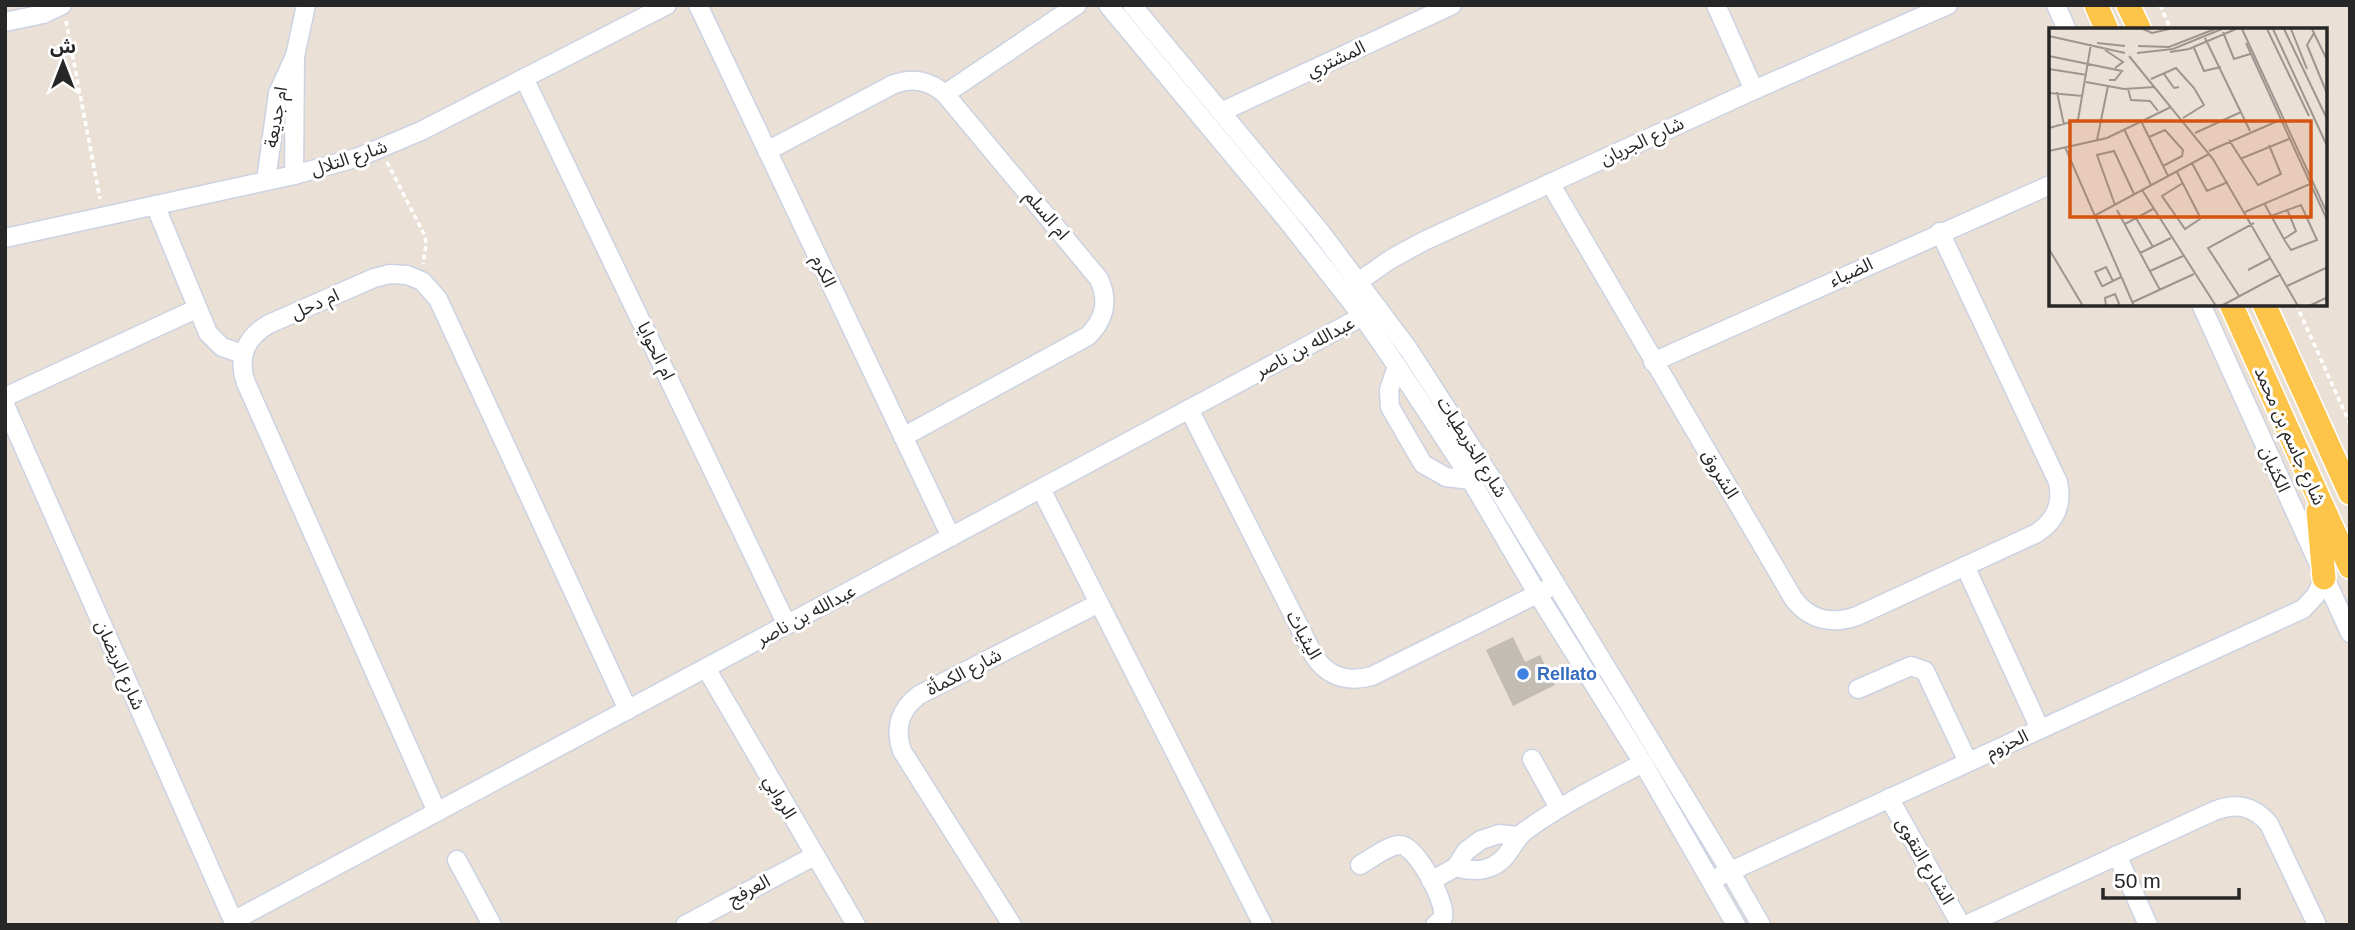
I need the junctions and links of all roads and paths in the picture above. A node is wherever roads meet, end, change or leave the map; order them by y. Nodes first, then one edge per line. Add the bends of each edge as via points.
1 (306, 5) edge
2 (667, 5) edge
3 (698, 5) edge
4 (1077, 5) edge
5 (1108, 5) edge
6 (1132, 5) edge
7 (1452, 5) edge
8 (1716, 5) edge
9 (1948, 5) edge
10 (2056, 5) edge
11 (2096, 5) edge
12 (2128, 5) edge
13 (2160, 5) edge
14 (64, 12) edge
15 (5, 22) edge
16 (2066, 28) edge
17 (2106, 28) edge
18 (2139, 28) edge
19 (2170, 28) edge
20 (295, 56) junction
21 (524, 78) junction
22 (1754, 90) junction
23 (945, 94) junction
24 (1221, 112) junction
25 (381, 149) junction
26 (767, 151) junction
27 (293, 175) junction
28 (266, 181) junction
29 (1550, 183) junction
30 (2049, 185) edge
31 (155, 205) junction
32 (103, 216) junction
33 (1940, 232) junction
34 (5, 238) edge
35 (415, 278) junction
36 (1351, 287) junction
37 (2202, 306) edge
38 (2232, 306) edge
39 (2265, 306) edge
40 (2296, 306) edge
41 (196, 309) junction
42 (1370, 313) junction
43 (243, 354) junction
44 (1653, 362) junction
45 (1397, 366) junction
46 (5, 397) edge
47 (5, 405) edge
48 (1189, 409) junction
49 (2350, 424) edge
50 (903, 436) junction
51 (1471, 480) junction
52 (1041, 489) junction
53 (2350, 493) edge
54 (2316, 494) junction
55 (951, 537) junction
56 (1965, 566) junction
57 (2350, 567) edge
58 (2324, 578) junction
59 (1556, 584) junction
60 (1537, 593) junction
61 (1099, 603) junction
62 (2303, 609) junction
63 (2340, 612) junction
64 (787, 625) junction
65 (2350, 633) edge
66 (706, 668) junction
67 (1858, 689) dead end
68 (628, 710) junction
69 (2040, 729) junction
70 (1532, 759) dead end
71 (1968, 762) junction
72 (1643, 763) junction
73 (1889, 798) junction
74 (1559, 808) junction
75 (437, 812) junction
76 (1518, 836) junction
77 (2117, 855) junction
78 (814, 856) junction
79 (457, 860) dead end
80 (1360, 865) dead end
81 (1456, 867) junction
82 (1730, 871) junction
83 (1710, 880) junction
84 (1431, 881) junction
85 (234, 923) edge
86 (492, 925) edge
87 (685, 925) edge
88 (856, 925) edge
89 (1012, 925) edge
90 (1263, 925) edge
91 (1435, 925) edge
92 (1736, 925) edge
93 (1760, 925) edge
94 (1964, 925) edge
95 (2148, 925) edge
96 (2317, 925) edge

1 - 20 street, ام جديعة
2 - 21 street, شارع التلال
3 - 26 street, الكرم
4 - 23 street
5 - 36 street, شارع الخريطيات via 1286,219
6 - 24 street, شارع الخريطيات
7 - 24 street, المشتري
8 - 22 street
9 - 22 street, شارع الجريان
10 - 16 street
11 - 17 main road
12 - 18 main road
13 - 19 path
14 - 15 street
14 - 32 path
20 - 27 street, ام جديعة
20 - 28 street, ام جديعة via 276,103
21 - 25 street, شارع التلال
21 - 64 street, ام الحوايا
22 - 29 street, شارع الجريان
23 - 26 street, ام السلم via 925,82 902,82
23 - 50 street, ام السلم via 1094,271 1103,287 1105,305 1099,322 1080,341
24 - 36 street, شارع الخريطيات via 1320,230
25 - 27 street, شارع التلال
25 - 35 path via 425,236 425,255
26 - 50 street, الكرم
27 - 28 street, شارع التلال
28 - 31 street, شارع التلال
29 - 36 street, شارع الجريان via 1423,240
29 - 44 street, الشروق
30 - 33 street, الضياء
31 - 32 street, شارع التلال
31 - 41 street
32 - 34 street, شارع التلال
33 - 44 street, الضياء
33 - 56 street, الشروق via 2060,490 2054,516 2042,529
35 - 43 street, ام دحل via 382,275 269,324 253,336
35 - 68 street via 438,299
36 - 42 street, شارع الخريطيات
37 - 58 street, الكثبان
38 - 54 main road, شارع جاسم بن محمد
39 - 53 main road, شارع جاسم بن محمد
40 - 49 path
41 - 43 street via 214,340
41 - 46 street
42 - 45 street, شارع الخريطيات
42 - 48 street, عبدالله بن ناصر
42 - 59 street, شارع الخريطيات via 1409,350
43 - 75 street via 246,383
44 - 56 street, الشروق via 1805,611 1821,620 1848,619
45 - 51 street, شارع الخريطيات
45 - 51 street via 1389,390 1390,407 1423,464 1446,477
47 - 85 street, شارع الريضان
48 - 52 street, عبدالله بن ناصر
48 - 60 street, اليثياث via 1313,654 1333,675 1372,676
50 - 55 street, الكرم
51 - 60 street, شارع الخريطيات
52 - 55 street, عبدالله بن ناصر
52 - 61 street
54 - 57 main road, شارع جاسم بن محمد
54 - 58 main road
55 - 64 street, عبدالله بن ناصر
56 - 69 street
58 - 62 street
58 - 63 street, الكثبان
59 - 60 street, اليثياث
59 - 82 street, شارع الخريطيات
60 - 72 street, شارع الخريطيات
61 - 89 street, شارع الكمأة via 919,695 900,720 902,751
61 - 90 street
62 - 63 street, الحزوم
62 - 69 street, الحزوم
63 - 65 street, الكثبان
64 - 66 street, عبدالله بن ناصر
66 - 68 street, عبدالله بن ناصر
66 - 78 street, الروابي
67 - 71 street via 1911,667 1925,671
68 - 75 street, عبدالله بن ناصر
69 - 71 street, الحزوم
70 - 74 street
71 - 73 street, الحزوم
72 - 74 street
72 - 83 street, شارع الخريطيات
73 - 82 street, الحزوم
73 - 94 street, الشارع التقوى
74 - 76 street
75 - 85 street, عبدالله بن ناصر
76 - 81 street via 1499,834 1481,840 1466,851
76 - 81 street via 1510,853 1494,865 1475,870
77 - 94 street, الشارع التقوى
77 - 95 street
77 - 96 street, الشارع التقوى via 2222,807 2248,808 2269,824
78 - 87 street, العرفج
78 - 88 street, الروابي
79 - 86 street
80 - 84 street via 1403,845
81 - 84 street
82 - 83 street, الحزوم
82 - 93 street, شارع الخريطيات
83 - 92 street, شارع الخريطيات
84 - 91 street via 1444,909 1443,918

